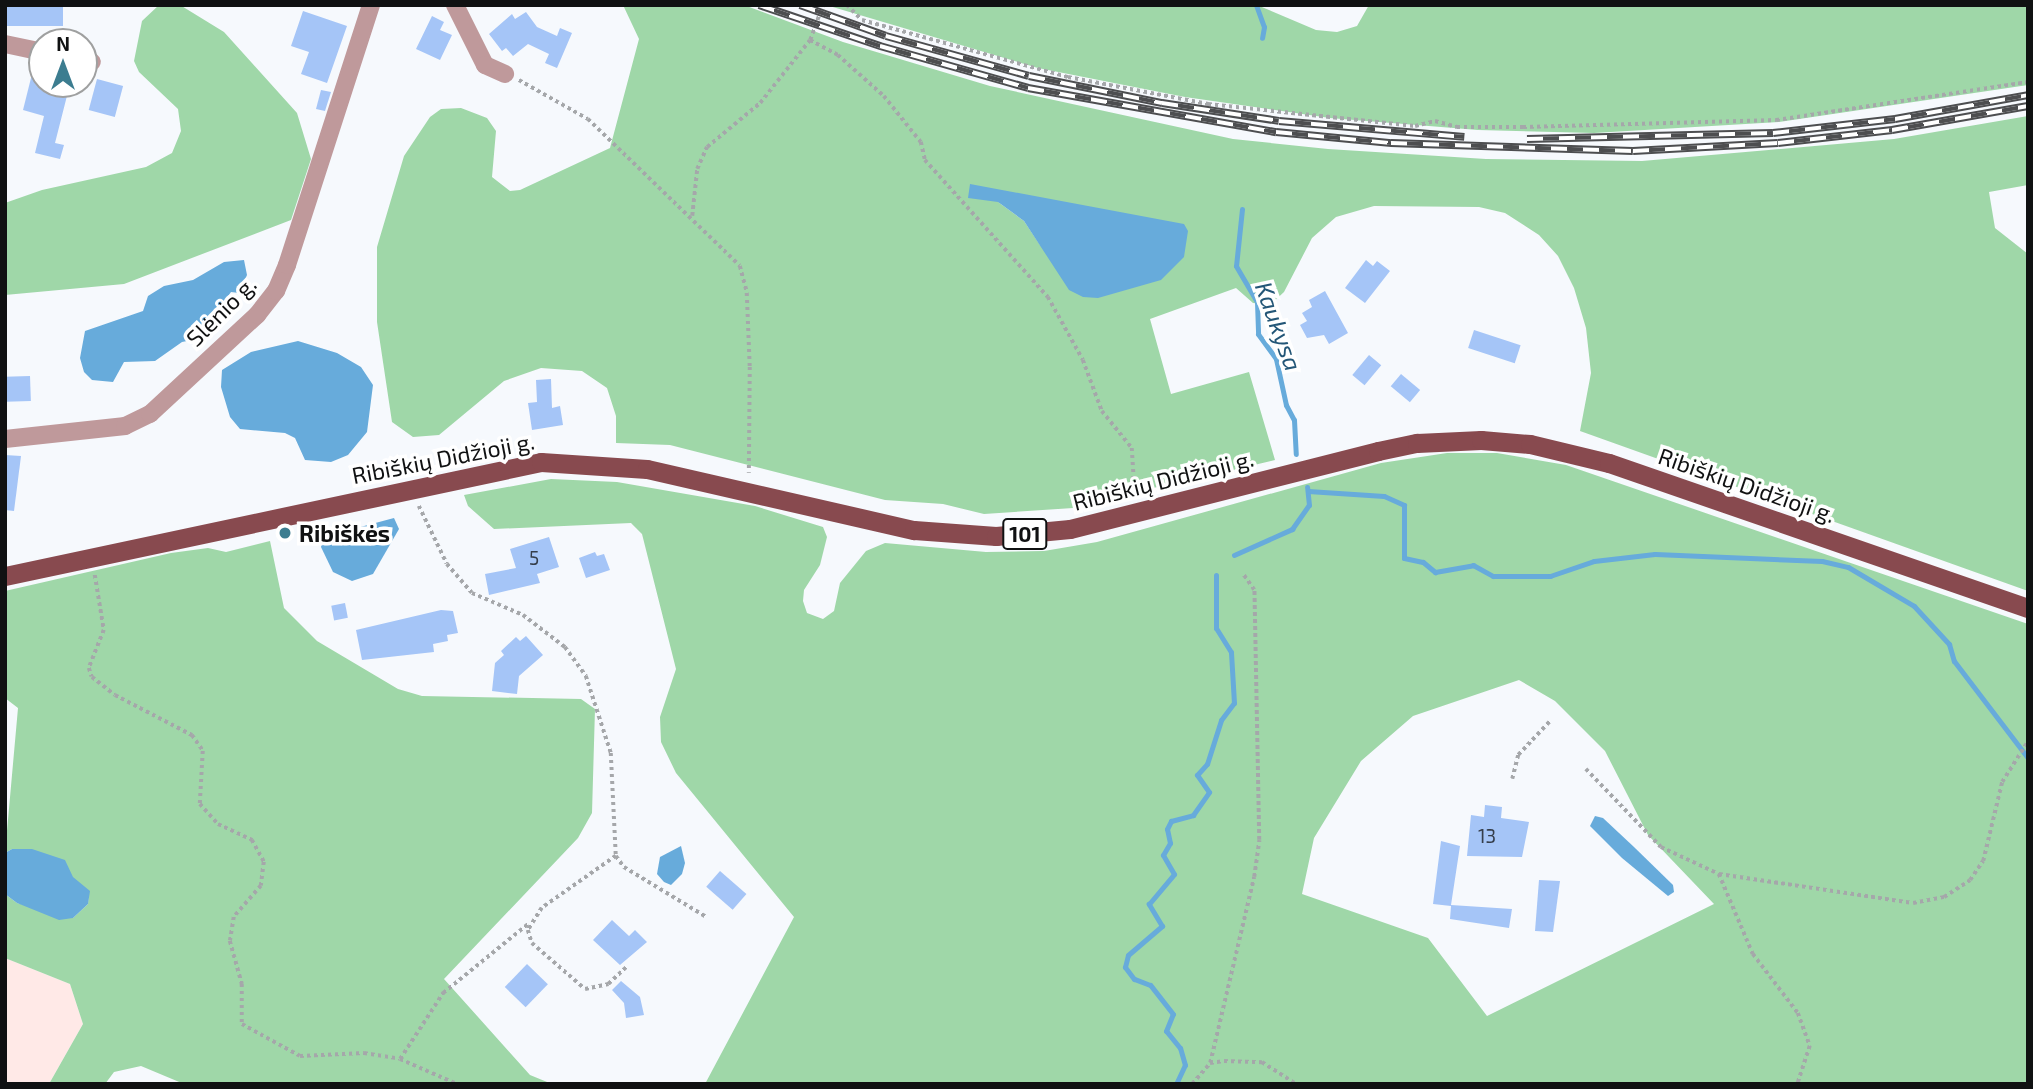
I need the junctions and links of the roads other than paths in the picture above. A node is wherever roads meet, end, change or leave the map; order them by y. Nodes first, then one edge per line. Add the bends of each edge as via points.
1 (371, 5) edge
2 (455, 5) edge
3 (5, 44) edge
4 (28, 49) edge
5 (505, 74) road end
6 (5, 439) edge
7 (5, 576) edge
8 (2028, 608) edge

1 - 6 street, Slėnio g. via 287,265 276,291 257,315 150,414 125,426
2 - 5 street via 485,65
3 - 4 street
7 - 8 main road, Ribiškių Didžioji g. / 101 via 521,464 569,462 647,469 914,530 1033,533 1138,513 1418,443 1530,444 1609,463

